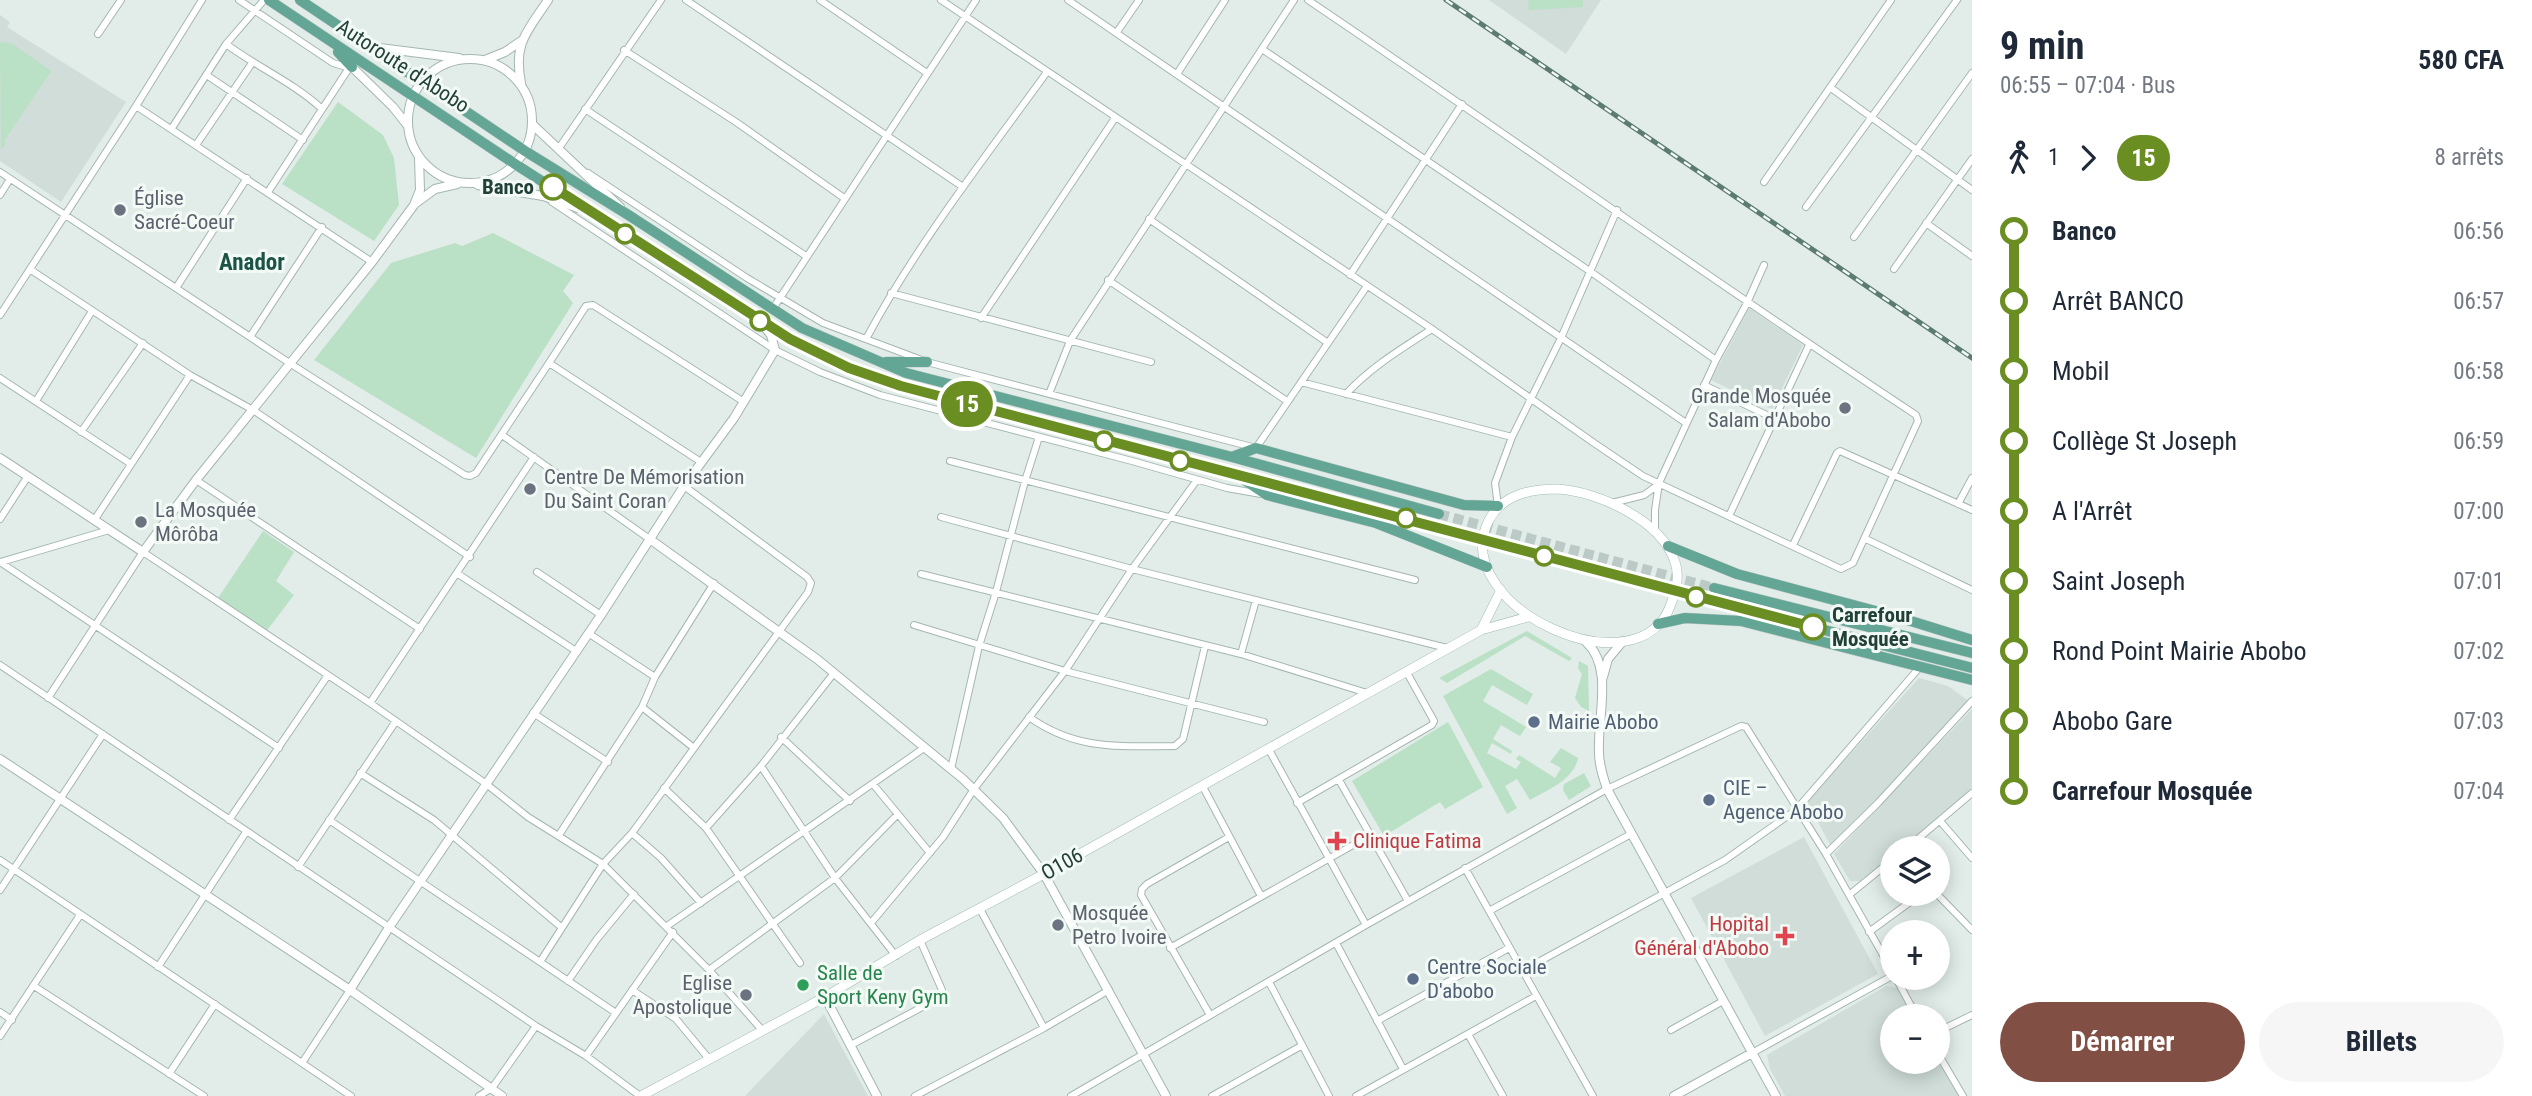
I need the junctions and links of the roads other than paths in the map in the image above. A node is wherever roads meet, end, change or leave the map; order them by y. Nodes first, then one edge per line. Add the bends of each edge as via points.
1 (121, 0) edge
2 (201, 0) edge
3 (239, 0) edge
4 (264, 0) edge
5 (269, 0) edge
6 (300, 0) edge
7 (548, 0) edge
8 (660, 0) edge
9 (686, 0) edge
10 (820, 0) edge
11 (941, 0) edge
12 (976, 0) edge
13 (1068, 0) edge
14 (1139, 0) edge
15 (1225, 0) edge
16 (1294, 0) edge
17 (1308, 0) edge
18 (1891, 0) edge
19 (1957, 0) edge
20 (255, 10) junction
21 (965, 16) junction
22 (1117, 32) junction
23 (98, 34) dead end
24 (326, 39) junction
25 (521, 41) junction
26 (226, 44) junction
27 (372, 47) junction
28 (1262, 49) junction
29 (624, 50) junction
30 (462, 59) junction
31 (485, 60) junction
32 (252, 63) junction
33 (351, 67) junction
34 (1047, 72) junction
35 (927, 73) junction
36 (1972, 73) edge
37 (1177, 74) junction
38 (208, 76) junction
39 (422, 81) junction
40 (521, 83) junction
41 (1831, 88) junction
42 (232, 93) junction
43 (413, 95) junction
44 (1462, 104) junction
45 (136, 106) junction
46 (1224, 106) junction
47 (322, 109) junction
48 (585, 109) junction
49 (1871, 116) junction
50 (1115, 118) junction
51 (533, 125) junction
52 (408, 126) junction
53 (172, 128) junction
54 (886, 136) junction
55 (303, 140) junction
56 (196, 145) junction
57 (558, 148) junction
58 (1917, 149) junction
59 (525, 151) junction
60 (419, 158) junction
61 (1972, 159) edge
62 (1424, 161) junction
63 (1185, 163) junction
64 (515, 164) junction
65 (578, 166) junction
66 (0, 172) edge
67 (247, 178) junction
68 (10, 179) junction
69 (1958, 179) junction
70 (1764, 182) dead end
71 (461, 183) junction
72 (472, 184) junction
73 (963, 187) junction
74 (1972, 190) edge
75 (268, 192) junction
76 (0, 195) edge
77 (543, 196) junction
78 (844, 198) junction
79 (414, 205) junction
80 (1806, 207) dead end
81 (1617, 210) junction
82 (593, 213) junction
83 (66, 215) junction
84 (630, 216) junction
85 (1388, 217) junction
86 (1149, 219) junction
87 (1926, 223) junction
88 (321, 227) junction
89 (1854, 237) dead end
90 (806, 256) junction
91 (1972, 256) edge
92 (372, 262) junction
93 (1764, 265) dead end
94 (1894, 269) dead end
95 (31, 270) junction
96 (1591, 272) junction
97 (1350, 275) junction
98 (1108, 280) junction
99 (1367, 286) junction
100 (176, 288) junction
101 (891, 293) junction
102 (778, 298) junction
103 (1747, 303) junction
104 (772, 310) junction
105 (93, 311) junction
106 (0, 315) edge
107 (981, 318) junction
108 (760, 321) junction
109 (1432, 329) junction
110 (250, 337) junction
111 (1561, 338) junction
112 (866, 339) junction
113 (1070, 341) junction
114 (143, 343) junction
115 (1328, 343) junction
116 (1810, 345) junction
117 (775, 350) junction
118 (1716, 360) junction
119 (878, 362) junction
120 (927, 362) junction
121 (1151, 362) dead end
122 (549, 363) junction
123 (290, 364) junction
124 (190, 376) junction
125 (0, 378) edge
126 (1301, 382) junction
127 (1704, 385) junction
128 (1049, 394) junction
129 (1346, 394) junction
130 (1530, 397) junction
131 (36, 401) junction
132 (1287, 401) junction
133 (744, 402) junction
134 (253, 410) junction
135 (1775, 419) junction
136 (1686, 424) junction
137 (81, 432) junction
138 (502, 435) junction
139 (1039, 437) junction
140 (1512, 437) junction
141 (1256, 448) junction
142 (534, 457) junction
143 (1232, 457) junction
144 (0, 458) edge
145 (950, 461) dead end
146 (701, 462) junction
147 (131, 464) junction
148 (1893, 474) junction
149 (28, 476) junction
150 (1240, 476) junction
151 (1972, 478) edge
152 (196, 480) junction
153 (1197, 480) junction
154 (1025, 481) junction
155 (1659, 483) junction
156 (684, 486) junction
157 (1267, 495) junction
158 (1612, 503) junction
159 (1958, 504) junction
160 (1498, 506) junction
161 (1972, 510) edge
162 (1439, 514) tunnel mouth
163 (1729, 516) junction
164 (941, 517) dead end
165 (1171, 518) junction
166 (0, 519) edge
167 (94, 519) junction
168 (1436, 526) tunnel mouth
169 (110, 530) junction
170 (1655, 533) junction
171 (1011, 536) junction
172 (1866, 539) junction
173 (651, 540) junction
174 (1793, 545) junction
175 (1668, 546) junction
176 (143, 552) junction
177 (470, 557) junction
178 (0, 562) edge
179 (1487, 567) junction
180 (1132, 569) junction
181 (537, 572) dead end
182 (458, 574) junction
183 (921, 574) dead end
184 (1415, 580) dead end
185 (714, 583) junction
186 (1714, 588) tunnel mouth
187 (1501, 590) junction
188 (1972, 590) edge
189 (996, 592) junction
190 (1256, 600) junction
191 (1711, 601) tunnel mouth
192 (601, 615) junction
193 (1100, 617) junction
194 (1528, 617) junction
195 (1658, 624) junction
196 (96, 625) junction
197 (914, 625) dead end
198 (420, 629) junction
199 (1481, 630) junction
200 (780, 632) junction
201 (588, 633) junction
202 (1972, 640) edge
203 (1623, 641) junction
204 (1586, 642) junction
205 (979, 646) junction
206 (1205, 646) junction
207 (1448, 648) junction
208 (576, 651) junction
209 (1972, 653) edge
210 (1241, 654) junction
211 (0, 665) edge
212 (1919, 668) junction
213 (1972, 668) edge
214 (1065, 671) junction
215 (1406, 671) junction
216 (834, 673) junction
217 (328, 675) junction
218 (655, 677) junction
219 (1972, 680) edge
220 (1601, 682) junction
221 (1367, 693) junction
222 (48, 698) junction
223 (1972, 701) edge
224 (370, 703) junction
225 (1193, 703) junction
226 (642, 708) junction
227 (533, 713) junction
228 (1029, 717) junction
229 (396, 721) junction
230 (1264, 722) dead end
231 (103, 734) junction
232 (781, 737) junction
233 (279, 748) junction
234 (694, 748) junction
235 (924, 748) junction
236 (1268, 748) junction
237 (0, 759) edge
238 (608, 762) junction
239 (761, 766) junction
240 (951, 769) junction
241 (360, 773) junction
242 (1339, 780) junction
243 (485, 783) junction
244 (873, 784) junction
245 (1202, 785) junction
246 (664, 788) junction
247 (974, 789) junction
248 (1607, 789) junction
249 (1972, 793) edge
250 (61, 799) junction
251 (850, 801) junction
252 (1297, 803) junction
253 (1796, 810) junction
254 (898, 814) junction
255 (229, 820) junction
256 (329, 820) junction
257 (1940, 821) junction
258 (706, 828) junction
259 (246, 832) junction
260 (632, 832) junction
261 (805, 832) junction
262 (1631, 834) junction
263 (559, 835) junction
264 (452, 836) junction
265 (1369, 836) junction
266 (1922, 836) edge
267 (1229, 837) junction
268 (930, 853) junction
269 (1826, 854) junction
270 (1972, 858) edge
271 (0, 860) edge
272 (1328, 860) junction
273 (603, 864) junction
274 (298, 867) junction
275 (1465, 868) junction
276 (14, 870) junction
277 (1880, 870) edge
278 (1044, 874) junction
279 (739, 877) junction
280 (835, 878) junction
281 (421, 881) junction
282 (0, 890) edge
283 (1664, 893) junction
284 (634, 894) junction
285 (206, 895) junction
286 (1849, 895) junction
287 (1261, 897) junction
288 (1408, 901) junction
289 (701, 903) junction
290 (1905, 906) edge
291 (1949, 906) edge
292 (980, 909) junction
293 (1489, 911) junction
294 (80, 915) junction
295 (773, 923) junction
296 (871, 923) junction
297 (1366, 925) junction
298 (390, 926) junction
299 (667, 926) junction
300 (561, 927) junction
301 (1972, 930) edge
302 (673, 932) junction
303 (1869, 932) junction
304 (920, 940) junction
305 (1336, 943) junction
306 (1170, 948) junction
307 (1509, 948) junction
308 (1880, 952) edge
309 (895, 956) junction
310 (540, 962) junction
311 (800, 963) dead end
312 (159, 967) junction
313 (709, 970) junction
314 (1522, 971) junction
315 (568, 981) junction
316 (1269, 982) junction
317 (1880, 982) edge
318 (34, 986) junction
319 (350, 990) junction
320 (632, 990) junction
321 (1109, 990) junction
322 (1536, 996) junction
323 (825, 997) junction
324 (1723, 1000) junction
325 (215, 1004) junction
326 (0, 1012) edge
327 (616, 1013) junction
328 (1210, 1015) junction
329 (1972, 1015) edge
330 (12, 1020) junction
331 (1377, 1021) junction
332 (536, 1026) junction
333 (1950, 1026) edge
334 (1044, 1028) junction
335 (762, 1030) junction
336 (1671, 1030) dead end
337 (1468, 1034) junction
338 (0, 1036) edge
339 (850, 1045) junction
340 (1301, 1046) junction
341 (1752, 1053) junction
342 (1144, 1054) junction
343 (586, 1056) junction
344 (709, 1059) junction
345 (302, 1063) junction
346 (1403, 1069) junction
347 (169, 1074) junction
348 (1950, 1074) edge
349 (492, 1088) junction
350 (1082, 1093) edge
351 (204, 1096) edge
352 (351, 1096) edge
353 (479, 1096) edge
354 (502, 1096) edge
355 (641, 1096) edge
356 (877, 1096) edge
357 (915, 1096) edge
358 (1071, 1096) edge
359 (1166, 1096) edge
360 (1212, 1096) edge
361 (1329, 1096) edge
362 (1356, 1096) edge
363 (1503, 1096) edge
364 (1593, 1096) edge
365 (1674, 1096) edge
366 (1776, 1096) edge
367 (1963, 1096) edge

1 - 23 street
2 - 45 street
3 - 20 street
4 - 20 street
5 - 24 main road, Autoroute d'Abobo
6 - 27 main road, Autoroute d'Abobo
7 - 25 street
8 - 29 street
9 - 54 street
10 - 35 street
11 - 21 street
12 - 21 street
13 - 22 street
14 - 22 street
15 - 37 street
16 - 28 street
17 - 44 street
18 - 41 street
19 - 49 street
20 - 26 street
20 - 33 street via 333,63
21 - 34 street
21 - 35 street
22 - 37 street
24 - 33 main road
24 - 43 main road, Autoroute d'Abobo
25 - 31 street
25 - 40 street
26 - 32 street
26 - 38 street
27 - 30 street
27 - 39 main road, Autoroute d'Abobo
28 - 46 street
28 - 62 street
29 - 48 street
29 - 78 street
30 - 31 street
30 - 39 street via 447,63
31 - 40 street via 505,68
32 - 42 street
32 - 47 street
33 - 47 street
33 - 52 street
34 - 50 street
34 - 73 street
35 - 54 street
36 - 58 street
37 - 46 street
38 - 42 street
38 - 53 street
39 - 43 street
39 - 59 main road, Autoroute d'Abobo
40 - 51 street
41 - 49 street
41 - 70 street
42 - 55 street
42 - 56 street
43 - 52 street
43 - 64 main road, Autoroute d'Abobo
44 - 62 street
44 - 81 street
45 - 53 street
45 - 83 street
46 - 63 street
46 - 85 street
47 - 55 street
48 - 57 street
48 - 90 street
49 - 58 street
49 - 80 street
50 - 63 street
50 - 107 street
51 - 57 street
51 - 59 street
52 - 60 street
53 - 56 street
54 - 73 street
54 - 78 street
55 - 75 street
56 - 67 street
57 - 65 street
58 - 69 street
58 - 89 street
59 - 64 street
59 - 84 main road, Autoroute d'Abobo
60 - 71 street via 438,175
60 - 79 street via 420,190
61 - 69 street
62 - 85 street
62 - 96 street
63 - 86 street
63 - 97 street
64 - 72 street via 495,178
64 - 82 main road, Autoroute d'Abobo
65 - 84 street
65 - 102 street
66 - 68 street
67 - 75 street
67 - 100 street
68 - 76 street
68 - 83 street
69 - 74 street
69 - 87 street
71 - 72 street
71 - 79 street via 435,189
72 - 77 street
73 - 101 street
75 - 88 street
77 - 82 street
77 - 117 street
78 - 90 street
79 - 92 street
81 - 96 street
81 - 103 street
82 - 108 main road, Autoroute d'Abobo
83 - 95 street
83 - 100 street
84 - 104 main road, Autoroute d'Abobo
85 - 97 street
85 - 111 street
86 - 98 street
86 - 115 street
87 - 91 street
87 - 94 street
88 - 92 street
88 - 110 street
90 - 102 street
92 - 123 street
93 - 103 street
95 - 105 street
95 - 106 street
96 - 111 street
96 - 118 street
97 - 99 street
98 - 113 street
98 - 132 street
99 - 109 street
99 - 115 street
100 - 110 street
101 - 107 street
101 - 112 street
102 - 104 street
102 - 112 street via 823,323
103 - 116 street
103 - 118 street
104 - 119 main road, Autoroute d'Abobo
105 - 114 street
105 - 131 street
107 - 113 street
108 - 117 street
108 - 150 main road, Autoroute d'Abobo via 849,368 901,386
109 - 129 street via 1361,377
109 - 130 street
110 - 123 street
111 - 130 street
111 - 136 street
112 - 120 street
113 - 121 street
113 - 128 street
114 - 124 street
114 - 137 street
115 - 126 street
116 - 135 street
116 - 148 street via 1918,417
117 - 133 street
117 - 139 street via 880,395
118 - 127 street
119 - 120 main road
119 - 143 main road, Autoroute d'Abobo
120 - 128 street
122 - 133 street via 590,304
122 - 138 street
122 - 146 street
123 - 134 street
123 - 138 street via 470,477
124 - 134 street
124 - 147 street
125 - 131 street
126 - 129 street
126 - 132 street
127 - 135 street
127 - 136 street
128 - 141 street
129 - 140 street
130 - 140 street
130 - 155 street
131 - 137 street
132 - 141 street
133 - 146 street
134 - 152 street
134 - 177 street
135 - 163 street
136 - 155 street
137 - 147 street
138 - 142 street
139 - 153 street
139 - 154 street
140 - 160 street via 1495,483
141 - 143 main road
141 - 160 main road via 1464,505
142 - 173 street
142 - 177 street
143 - 162 main road, Autoroute d'Abobo
144 - 149 street
145 - 154 street
146 - 156 street
147 - 167 street
148 - 159 street
148 - 172 street
148 - 174 street via 1844,451 1837,453
149 - 166 street
149 - 167 street
150 - 157 main road
150 - 168 main road, Autoroute d'Abobo
151 - 159 street
152 - 176 street
152 - 198 street
153 - 157 street
153 - 165 street
154 - 165 street
154 - 171 street
155 - 158 street via 1644,495
155 - 163 street
155 - 170 street
156 - 173 street
156 - 200 street via 811,583
157 - 179 main road via 1376,523
158 - 160 main road via 1551,489 1516,495
158 - 170 main road
159 - 161 street
160 - 179 main road via 1484,536
163 - 174 street
164 - 171 street
165 - 180 street
165 - 184 street
167 - 169 street
169 - 176 street
169 - 178 street
170 - 175 main road
171 - 180 street
171 - 189 street
172 - 174 street via 1853,563 1841,569
172 - 188 street
173 - 185 street
173 - 192 street
175 - 195 main road via 1676,564 1676,586 1669,610
175 - 202 main road via 1737,574
176 - 196 street
176 - 217 street
177 - 182 street
178 - 196 street
179 - 187 main road
180 - 190 street
180 - 193 street
181 - 192 street
182 - 198 street
182 - 208 street
183 - 189 street
185 - 200 street
185 - 218 street
186 - 209 main road
187 - 194 main road
187 - 199 main road
189 - 193 street
189 - 205 street
190 - 207 street
190 - 210 street
191 - 213 main road
192 - 201 street
193 - 206 street
193 - 214 street
194 - 199 main road, O106
194 - 204 main road
195 - 203 main road
195 - 212 main road via 1685,618 1741,621
196 - 222 street
196 - 233 street
197 - 205 street
198 - 224 street
199 - 207 main road, O106
200 - 216 street
200 - 234 street
201 - 208 street
201 - 218 street
203 - 204 main road
203 - 220 street via 1608,659
204 - 220 street via 1597,654
205 - 214 street
205 - 240 street
206 - 210 street
206 - 225 street
207 - 215 main road, O106
208 - 227 street
210 - 221 street
211 - 222 street
212 - 219 main road
212 - 253 street
214 - 225 street
214 - 228 street
215 - 221 main road, O106
215 - 242 street via 1434,723
216 - 232 street
216 - 235 street
217 - 224 street
217 - 233 street
218 - 226 street
220 - 248 street via 1599,754
221 - 236 main road, O106
222 - 231 street
223 - 269 street
224 - 229 street
225 - 228 street via 1183,739 1175,746 1100,746 1075,741
225 - 230 street
226 - 234 street
226 - 238 street
227 - 238 street
227 - 243 street
228 - 247 street
229 - 241 street
229 - 243 street
231 - 250 street
231 - 255 street
232 - 239 street
232 - 251 street
233 - 255 street
234 - 246 street
235 - 240 street
235 - 244 street
236 - 245 main road, O106
236 - 252 street
237 - 250 street
238 - 263 street
239 - 258 street
239 - 261 street
240 - 247 street
241 - 256 street
241 - 264 street
242 - 252 street
242 - 265 street
243 - 263 street
243 - 264 street
244 - 251 street
244 - 254 street
245 - 267 street
245 - 278 main road, O106
246 - 258 street
246 - 260 street
247 - 268 street
247 - 278 street via 1003,818
248 - 253 street via 1744,726
248 - 262 street
248 - 275 street
249 - 257 street
250 - 276 street
250 - 285 street
251 - 261 street
252 - 272 street
253 - 269 street
253 - 283 street via 1726,860
254 - 268 street
254 - 280 street
255 - 259 street
256 - 274 street
256 - 281 street
257 - 266 street
257 - 270 street
258 - 279 street
259 - 274 street
259 - 285 street
260 - 273 street
260 - 289 street
261 - 279 street
261 - 280 street
262 - 283 street
262 - 293 street
263 - 273 street
264 - 281 street
264 - 300 street
265 - 272 street
265 - 288 street
267 - 287 street
267 - 306 street via 1142,889
268 - 296 street
269 - 286 street
271 - 276 street
272 - 287 street
272 - 297 street
273 - 284 street
273 - 300 street
274 - 298 street
275 - 288 street
275 - 293 street
276 - 282 street
276 - 294 street
277 - 286 street
278 - 292 main road, O106
278 - 321 street
279 - 289 street
279 - 295 street
280 - 295 street
280 - 296 street
281 - 298 street
281 - 310 street
283 - 314 street
283 - 324 street
284 - 299 street
284 - 315 street
285 - 312 street
285 - 319 street
286 - 303 street
287 - 306 street
288 - 297 street
289 - 299 street
290 - 303 street
291 - 301 street
292 - 304 main road, O106
292 - 334 street
293 - 307 street
294 - 312 street
294 - 318 street
295 - 311 street
295 - 313 street
296 - 309 street
297 - 305 street
298 - 319 street
298 - 332 street
299 - 302 street
300 - 310 street
302 - 313 street
302 - 320 street
303 - 308 street
304 - 309 main road, O106
304 - 339 street via 941,997
305 - 316 street
305 - 331 street
306 - 328 street
307 - 314 street
307 - 331 street
309 - 323 main road, O106
310 - 315 street
312 - 325 street
313 - 335 street
314 - 322 street
315 - 327 street
316 - 328 street
316 - 340 street
317 - 341 street
318 - 330 street
318 - 347 street
319 - 345 street
319 - 349 street
320 - 327 street
320 - 344 street via 676,1019
321 - 334 street
321 - 342 street
322 - 337 street
322 - 364 street
323 - 335 main road, O106
323 - 339 street
324 - 336 street
324 - 341 street
325 - 345 street
325 - 347 street
326 - 330 street
327 - 343 street
328 - 342 street
329 - 333 street
330 - 338 street
331 - 346 street
332 - 343 street
332 - 349 street
334 - 357 street
335 - 344 main road, O106
337 - 346 street
337 - 363 street
339 - 356 street
340 - 360 street
340 - 361 street
341 - 365 street
341 - 366 street
342 - 350 street
342 - 359 street
343 - 355 street
344 - 355 main road, O106
345 - 352 street
346 - 362 street
347 - 351 street
348 - 367 street
349 - 353 street
349 - 354 street
350 - 358 street

